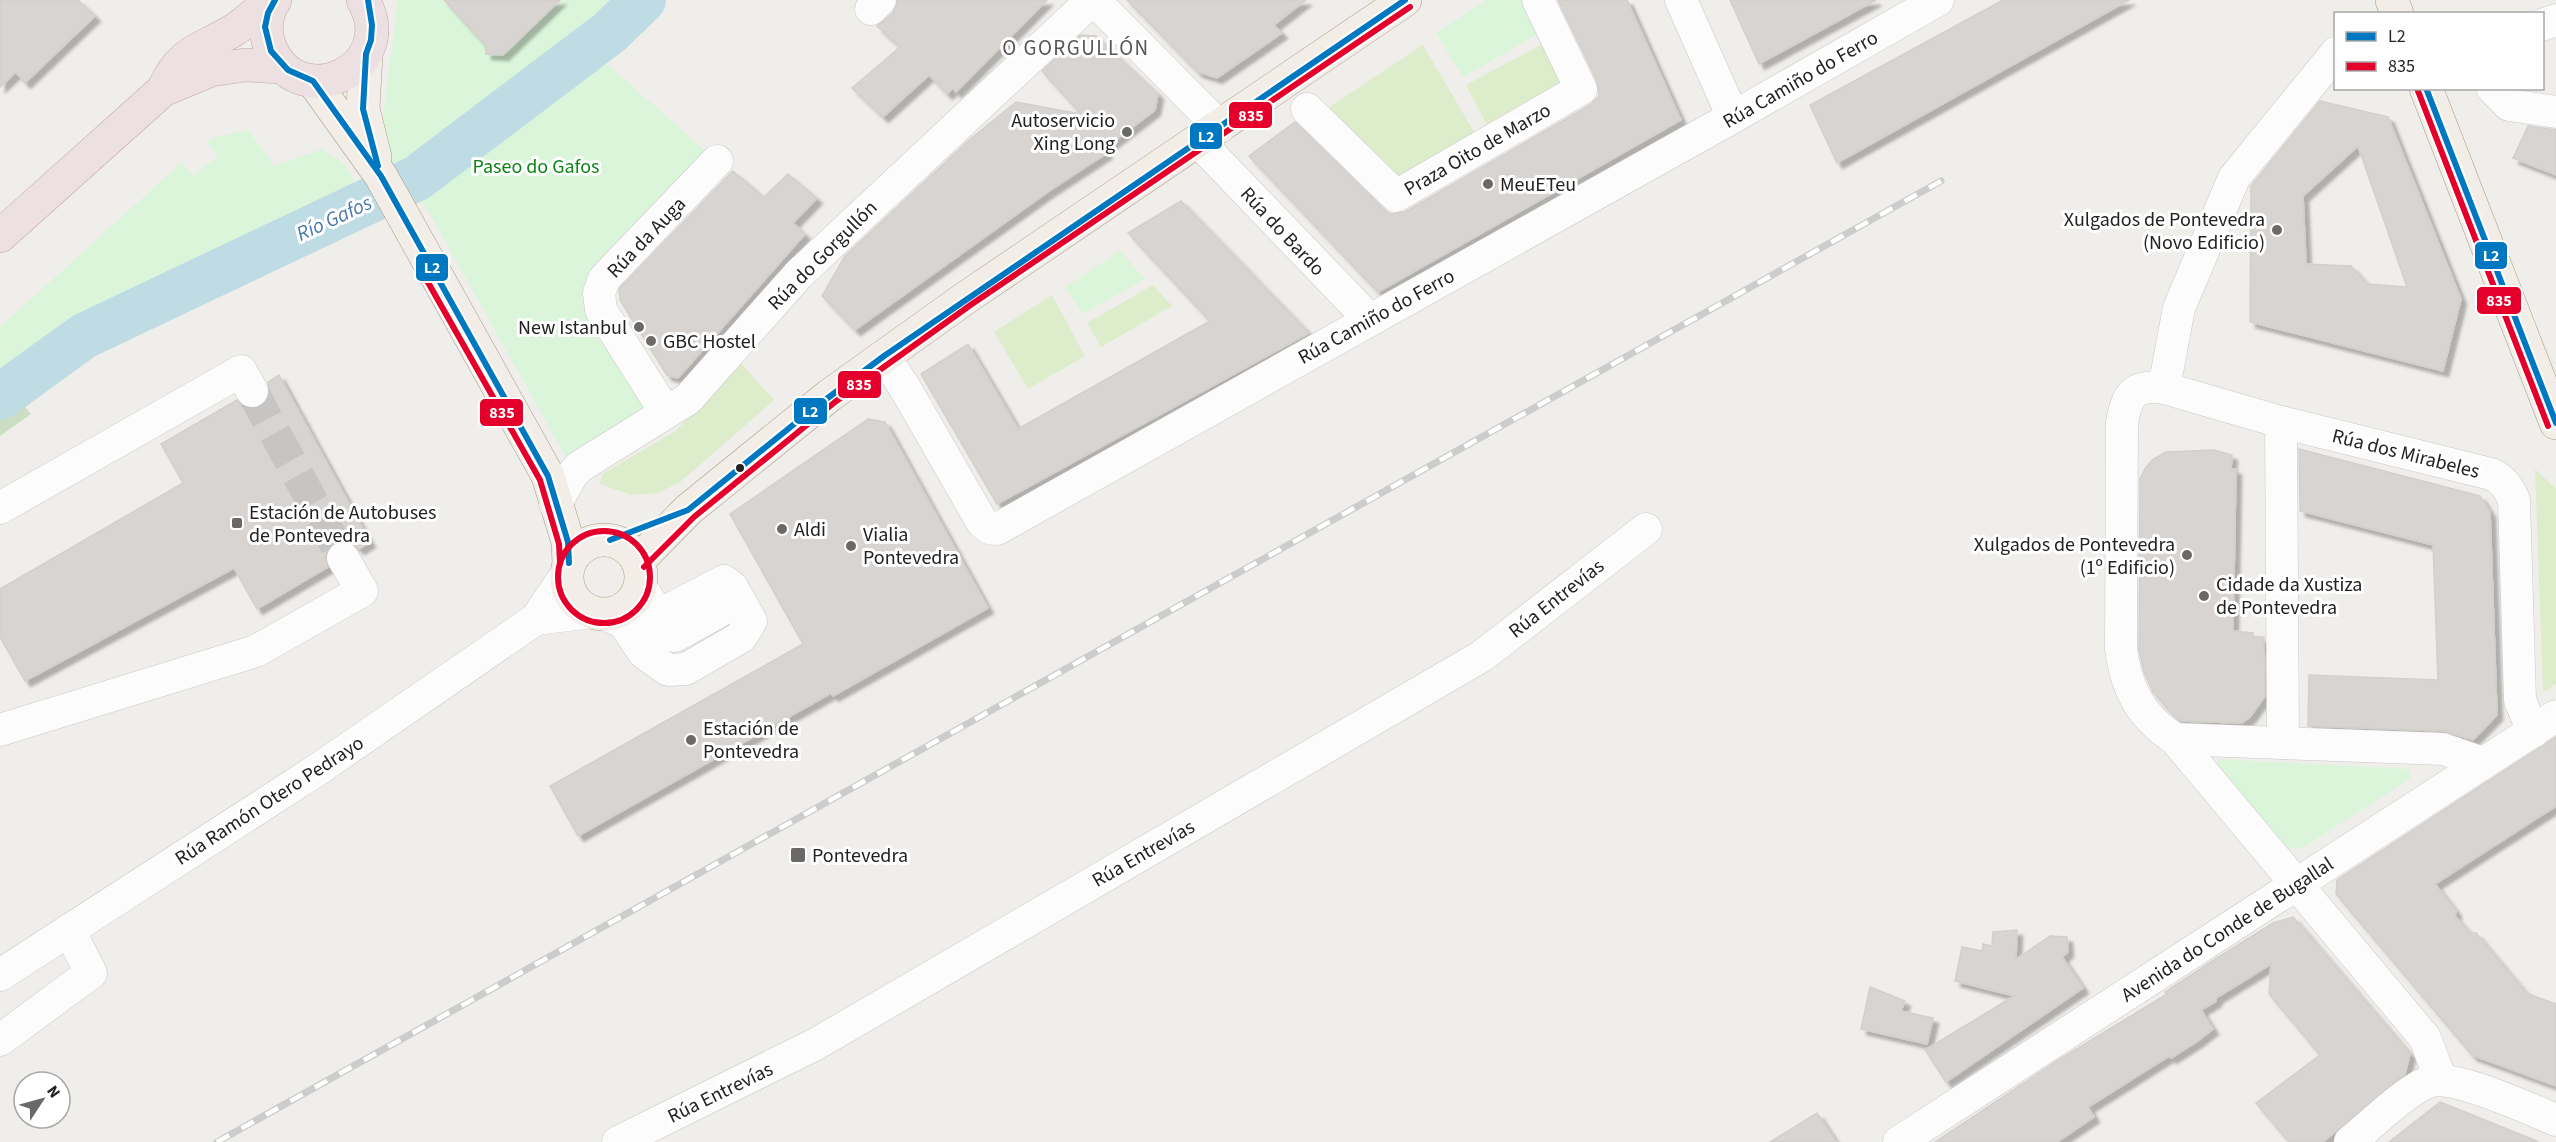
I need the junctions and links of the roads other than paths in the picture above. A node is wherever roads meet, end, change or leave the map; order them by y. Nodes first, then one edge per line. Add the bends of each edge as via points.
1 (273, 0) edge
2 (1093, 0) edge
3 (1405, 0) edge
4 (1538, 0) edge
5 (1680, 0) edge
6 (1938, 0) edge
7 (2392, 0) edge
8 (366, 3) edge
9 (2379, 12) edge
10 (366, 54) junction
11 (2334, 55) edge
12 (282, 67) junction
13 (313, 81) junction
14 (163, 90) junction
15 (2427, 90) edge
16 (2494, 90) edge
17 (1307, 109) dead end
18 (2556, 112) edge
19 (1732, 117) junction
20 (1209, 135) junction
21 (717, 161) dead end
22 (381, 176) junction
23 (0, 236) edge
24 (1369, 319) junction
25 (884, 356) junction
26 (2164, 388) junction
27 (252, 391) tunnel mouth
28 (666, 412) junction
29 (2281, 422) junction
30 (2556, 423) edge
31 (555, 490) junction
32 (0, 508) edge
33 (688, 510) junction
34 (1646, 529) dead end
35 (607, 539) junction
36 (343, 558) tunnel mouth
37 (568, 569) junction
38 (621, 595) junction
39 (536, 619) junction
40 (644, 653) junction
41 (2544, 724) edge
42 (0, 730) edge
43 (2175, 739) junction
44 (2283, 743) junction
45 (2483, 763) junction
46 (2297, 883) junction
47 (69, 930) junction
48 (0, 975) edge
49 (0, 1040) edge
50 (2441, 1080) junction
51 (2556, 1120) edge
52 (618, 1142) edge
53 (1899, 1142) edge
54 (2350, 1142) edge

1 - 12 highway via 266,21 267,38
1 - 14 highway via 236,29 190,54 173,68
2 - 20 street, Rúa do Bardo
2 - 28 street, Rúa do Gorgullón via 799,274 688,399
3 - 20 main road
4 - 17 street, Praza Oito de Marzo via 1581,89 1396,196
5 - 19 street
6 - 19 street, Rúa Camiño do Ferro
7 - 9 street
8 - 10 highway via 372,25
10 - 13 highway via 343,76
10 - 22 main road via 363,109
11 - 26 street via 2234,178 2179,309
12 - 13 highway via 296,77
12 - 14 highway via 245,65 211,70
13 - 22 main road
14 - 23 highway
15 - 30 main road
16 - 18 street via 2509,105
19 - 24 street, Rúa Camiño do Ferro
20 - 24 street, Rúa do Bardo
20 - 25 main road
21 - 28 street, Rúa da Auga via 604,279 599,293 601,310
22 - 31 main road
24 - 25 street, Rúa Camiño do Ferro via 997,529 982,522
25 - 33 main road
26 - 29 street, Rúa dos Mirabeles
26 - 43 street via 2148,386 2131,395 2122,423 2121,650 2130,691 2141,710
27 - 32 street via 241,371
28 - 31 street, Rúa do Gorgullón via 579,467
29 - 41 street, Rúa dos Mirabeles via 2491,474 2509,487 2515,513 2520,700
29 - 44 street
31 - 35 main road
31 - 37 main road via 568,543
33 - 35 main road
33 - 38 main road
34 - 52 street, Rúa Entrevías via 1482,656 816,1044
35 - 37 main road via 585,544 575,552
35 - 38 main road via 632,551
36 - 42 street via 362,591 256,651
37 - 38 main road via 568,587 581,606
37 - 39 street, Rúa Ramón Otero Pedrayo
38 - 39 street, Rúa Ramón Otero Pedrayo
38 - 40 street via 624,623
38 - 40 street via 655,633 675,636 731,613 677,651
38 - 40 street via 659,615 724,581 732,587 751,621 741,637 686,669 668,670
39 - 47 street, Rúa Ramón Otero Pedrayo via 317,770
41 - 45 street, Avenida do Conde de Bugallal
43 - 44 street
43 - 46 street
44 - 45 street via 2443,749
45 - 46 street, Avenida do Conde de Bugallal
46 - 50 street via 2425,1038
46 - 53 street, Avenida do Conde de Bugallal
47 - 48 street, Rúa Ramón Otero Pedrayo
47 - 49 street via 91,973
50 - 51 street via 2465,1085
50 - 54 street via 2419,1087

